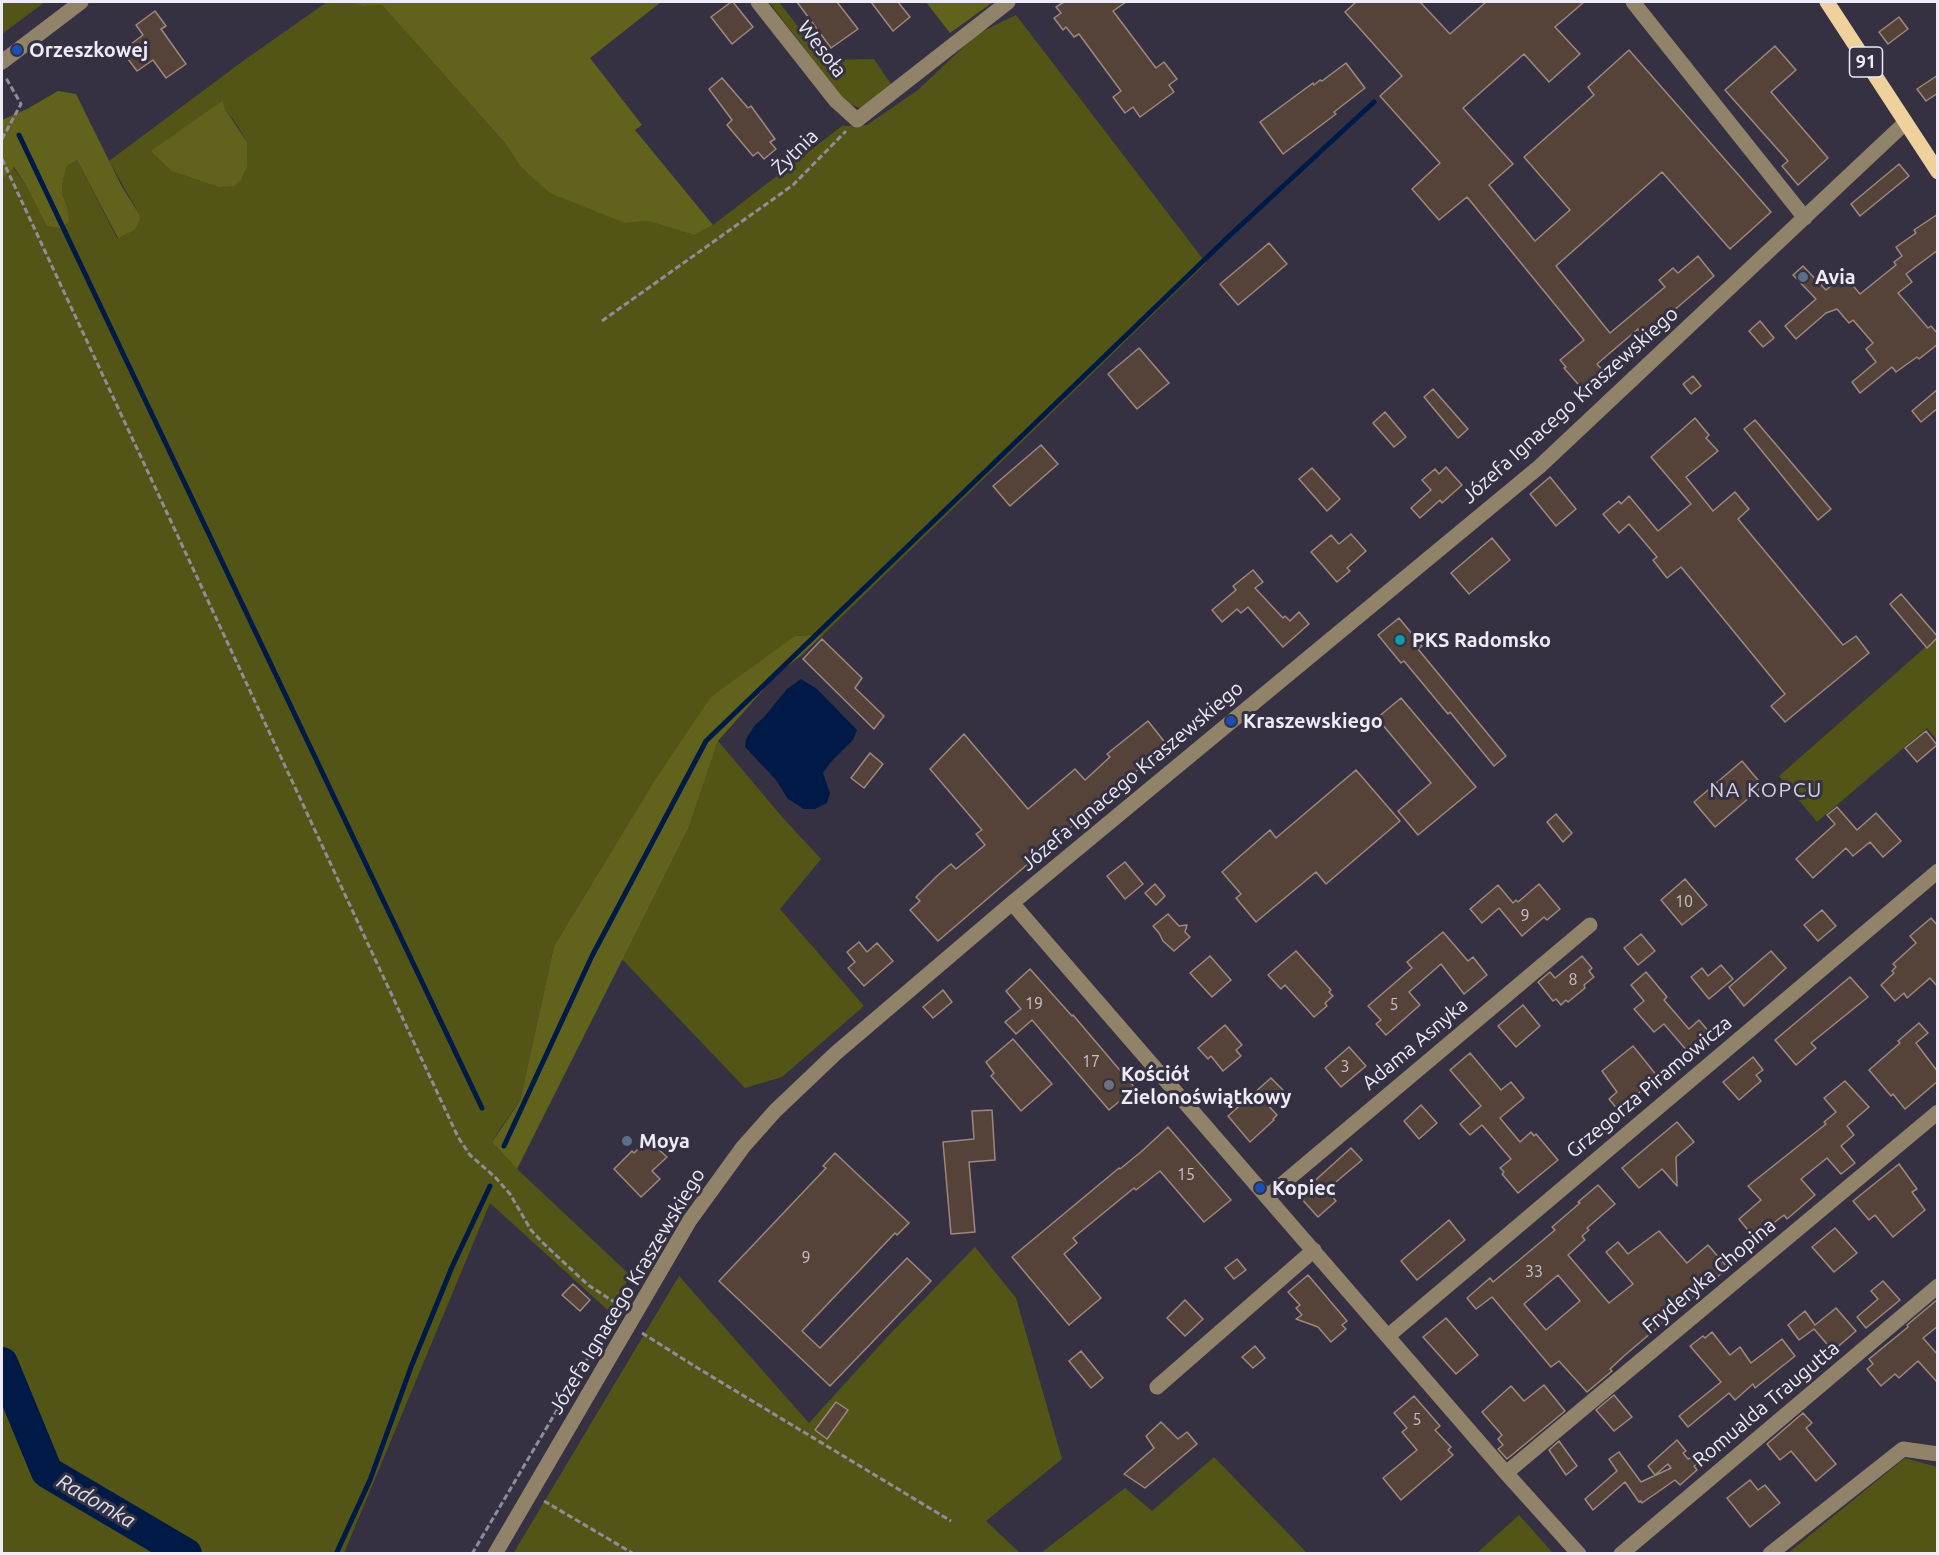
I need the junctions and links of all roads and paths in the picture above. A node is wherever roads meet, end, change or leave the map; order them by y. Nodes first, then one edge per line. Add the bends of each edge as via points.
1 (81, 2) edge
2 (758, 2) edge
3 (1008, 2) edge
4 (1632, 2) edge
5 (1827, 2) edge
6 (2, 62) edge
7 (2, 70) edge
8 (857, 120) junction
9 (1905, 123) junction
10 (2, 139) edge
11 (2, 159) edge
12 (1938, 172) edge
13 (1805, 218) junction
14 (602, 321) dead end
15 (1938, 871) edge
16 (1012, 903) junction
17 (1590, 925) dead end
18 (1938, 1112) edge
19 (1268, 1196) junction
20 (1314, 1250) junction
21 (631, 1286) dead end
22 (1938, 1286) edge
23 (619, 1305) junction
24 (628, 1324) junction
25 (1388, 1336) junction
26 (1157, 1387) dead end
27 (1938, 1454) edge
28 (1506, 1473) junction
29 (530, 1493) junction
30 (951, 1521) dead end
31 (472, 1554) edge
32 (495, 1554) edge
33 (634, 1554) edge
34 (1579, 1554) edge
35 (1621, 1554) edge
36 (1770, 1554) edge

1 - 6 street
2 - 8 street, Wesoła via 836,101
3 - 8 street
4 - 13 street
5 - 9 main road, 91
7 - 10 path via 21,104
8 - 14 path, Żytnia via 793,185
9 - 12 main road, 91
9 - 13 street, Józefa Ignacego Kraszewskiego
11 - 23 path via 458,1137 470,1155 510,1194 542,1242 588,1284
13 - 16 street, Józefa Ignacego Kraszewskiego via 1539,467
15 - 25 street, Grzegorza Piramowicza
16 - 19 street
16 - 24 street, Józefa Ignacego Kraszewskiego via 836,1053 775,1111 743,1147 690,1220
17 - 19 street, Adama Asnyka
18 - 28 street, Fryderyka Chopina
19 - 20 street
20 - 25 street
20 - 26 street
21 - 23 path
22 - 35 street, Romualda Traugutta
23 - 31 path
24 - 29 street, Józefa Ignacego Kraszewskiego
24 - 30 path
25 - 28 street
27 - 36 street via 1903,1449
28 - 34 street
29 - 32 street, Józefa Ignacego Kraszewskiego
29 - 33 path

